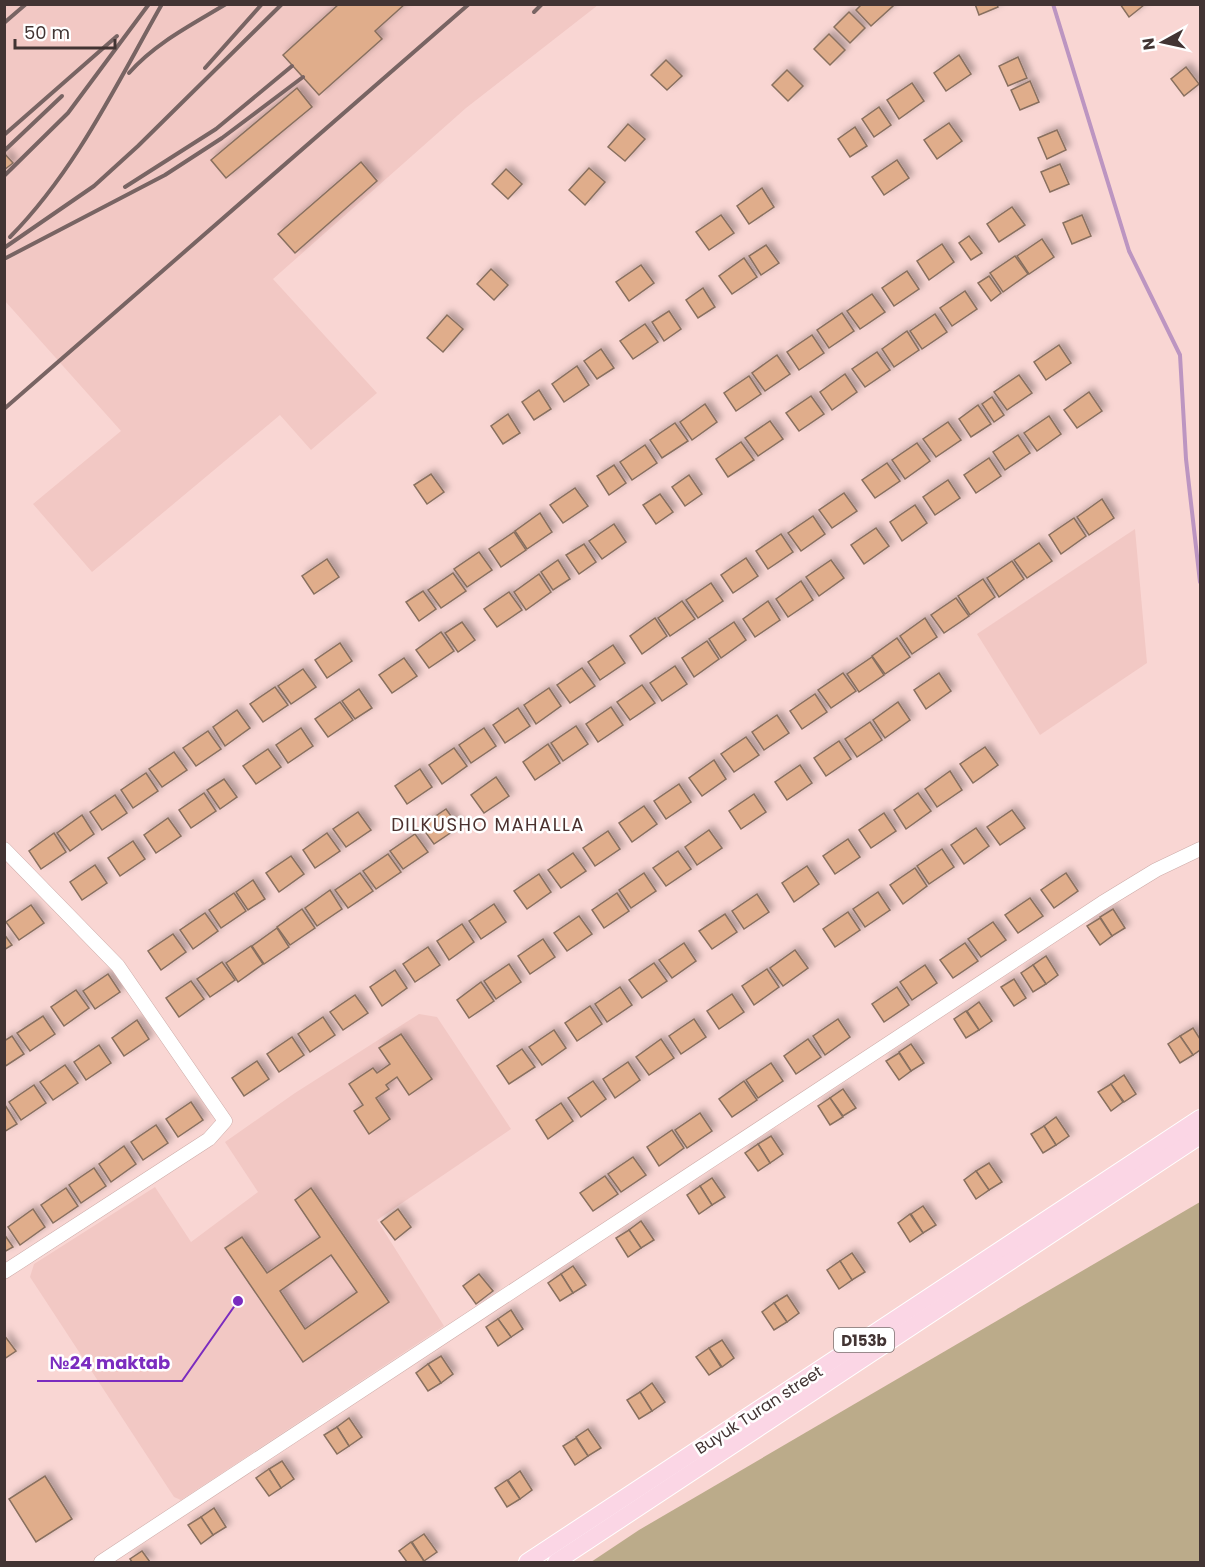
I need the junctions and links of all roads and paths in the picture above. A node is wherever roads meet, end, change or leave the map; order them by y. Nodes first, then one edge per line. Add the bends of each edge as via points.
1 (4, 849) edge
2 (1200, 849) edge
3 (1200, 1118) edge
4 (1200, 1136) edge
5 (4, 1272) edge
6 (101, 1563) edge
7 (527, 1563) edge
8 (556, 1563) edge

1 - 5 street via 118,966 225,1121 210,1139
2 - 6 street via 1102,903
3 - 7 main road, Buyuk Turan street / D153b
4 - 8 main road, Buyuk Turan street / D153b

